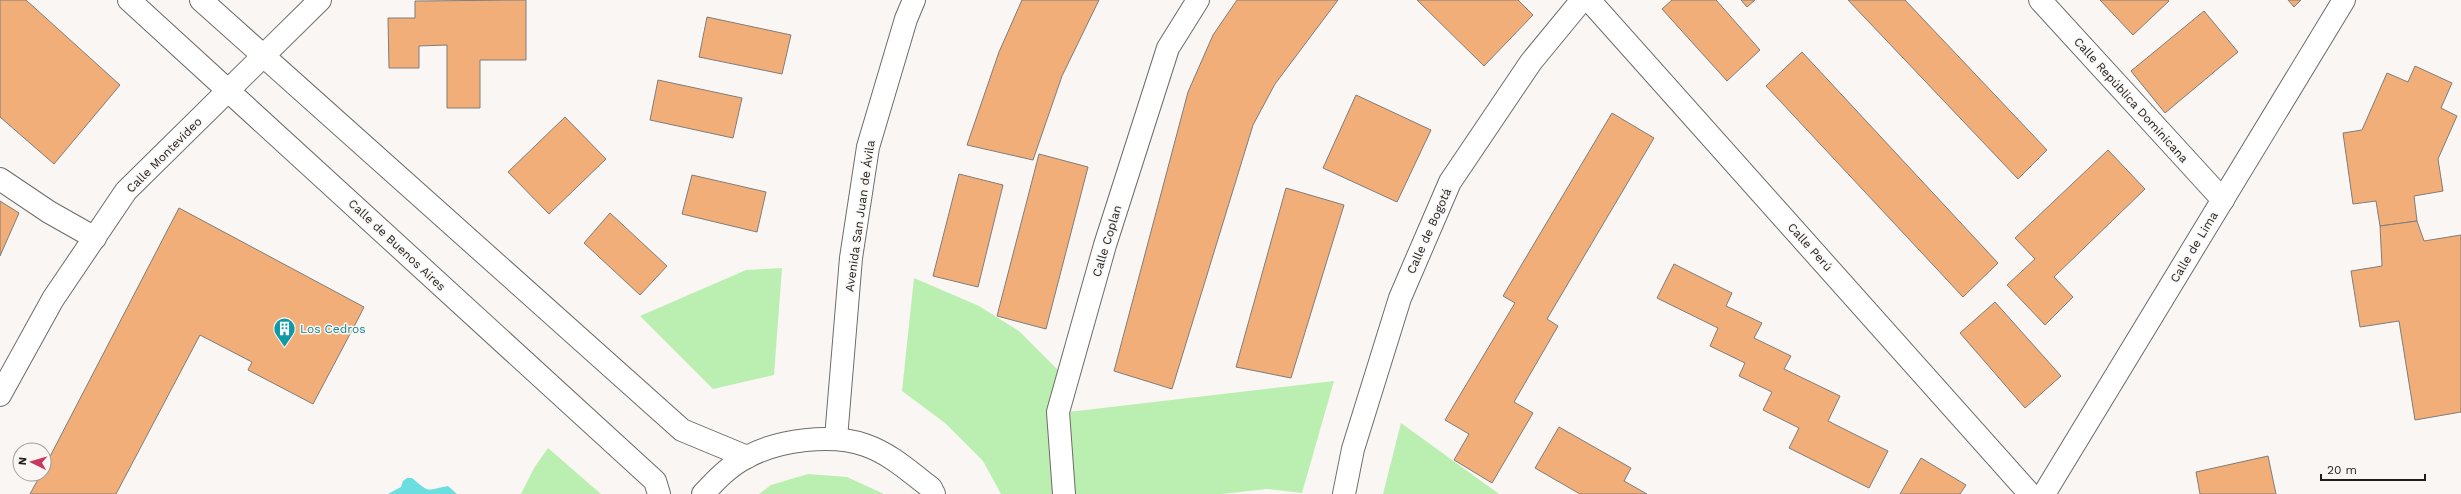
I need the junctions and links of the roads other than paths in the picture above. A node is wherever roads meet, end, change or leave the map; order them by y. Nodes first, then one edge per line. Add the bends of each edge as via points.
1 (129, 0) edge
2 (201, 0) edge
3 (320, 0) edge
4 (914, 0) edge
5 (1198, 0) edge
6 (1582, 0) edge
7 (1589, 0) edge
8 (2040, 0) edge
9 (2344, 0) edge
10 (264, 56) junction
11 (230, 90) junction
12 (0, 179) edge
13 (2223, 200) junction
14 (95, 238) junction
15 (2, 385) edge
16 (836, 438) junction
17 (747, 457) junction
18 (659, 494) edge
19 (703, 494) edge
20 (934, 494) edge
21 (1064, 494) edge
22 (1344, 494) edge
23 (2030, 494) edge
24 (2044, 494) edge

1 - 11 street, Calle de Buenos Aires
2 - 10 street
3 - 10 street, Calle Montevideo
4 - 16 street, Avenida San Juan de Ávila via 868,147 851,258
5 - 21 street, Calle Coplan via 1168,48 1105,245 1058,412
6 - 22 street, Calle de Bogotá via 1531,62 1450,182 1400,298 1353,449
7 - 23 street, Calle Perú
8 - 13 street, Calle República Dominicana
9 - 13 street, Calle de Lima
10 - 11 street, Calle Montevideo
10 - 17 street via 682,430
11 - 14 street, Calle Montevideo via 126,191
11 - 18 street, Calle de Buenos Aires via 655,482
12 - 14 street via 49,212
13 - 24 street, Calle de Lima
14 - 15 street, Calle Montevideo via 53,299
16 - 17 street via 805,440
16 - 20 street via 865,445 891,457 931,488
17 - 19 street via 721,475

